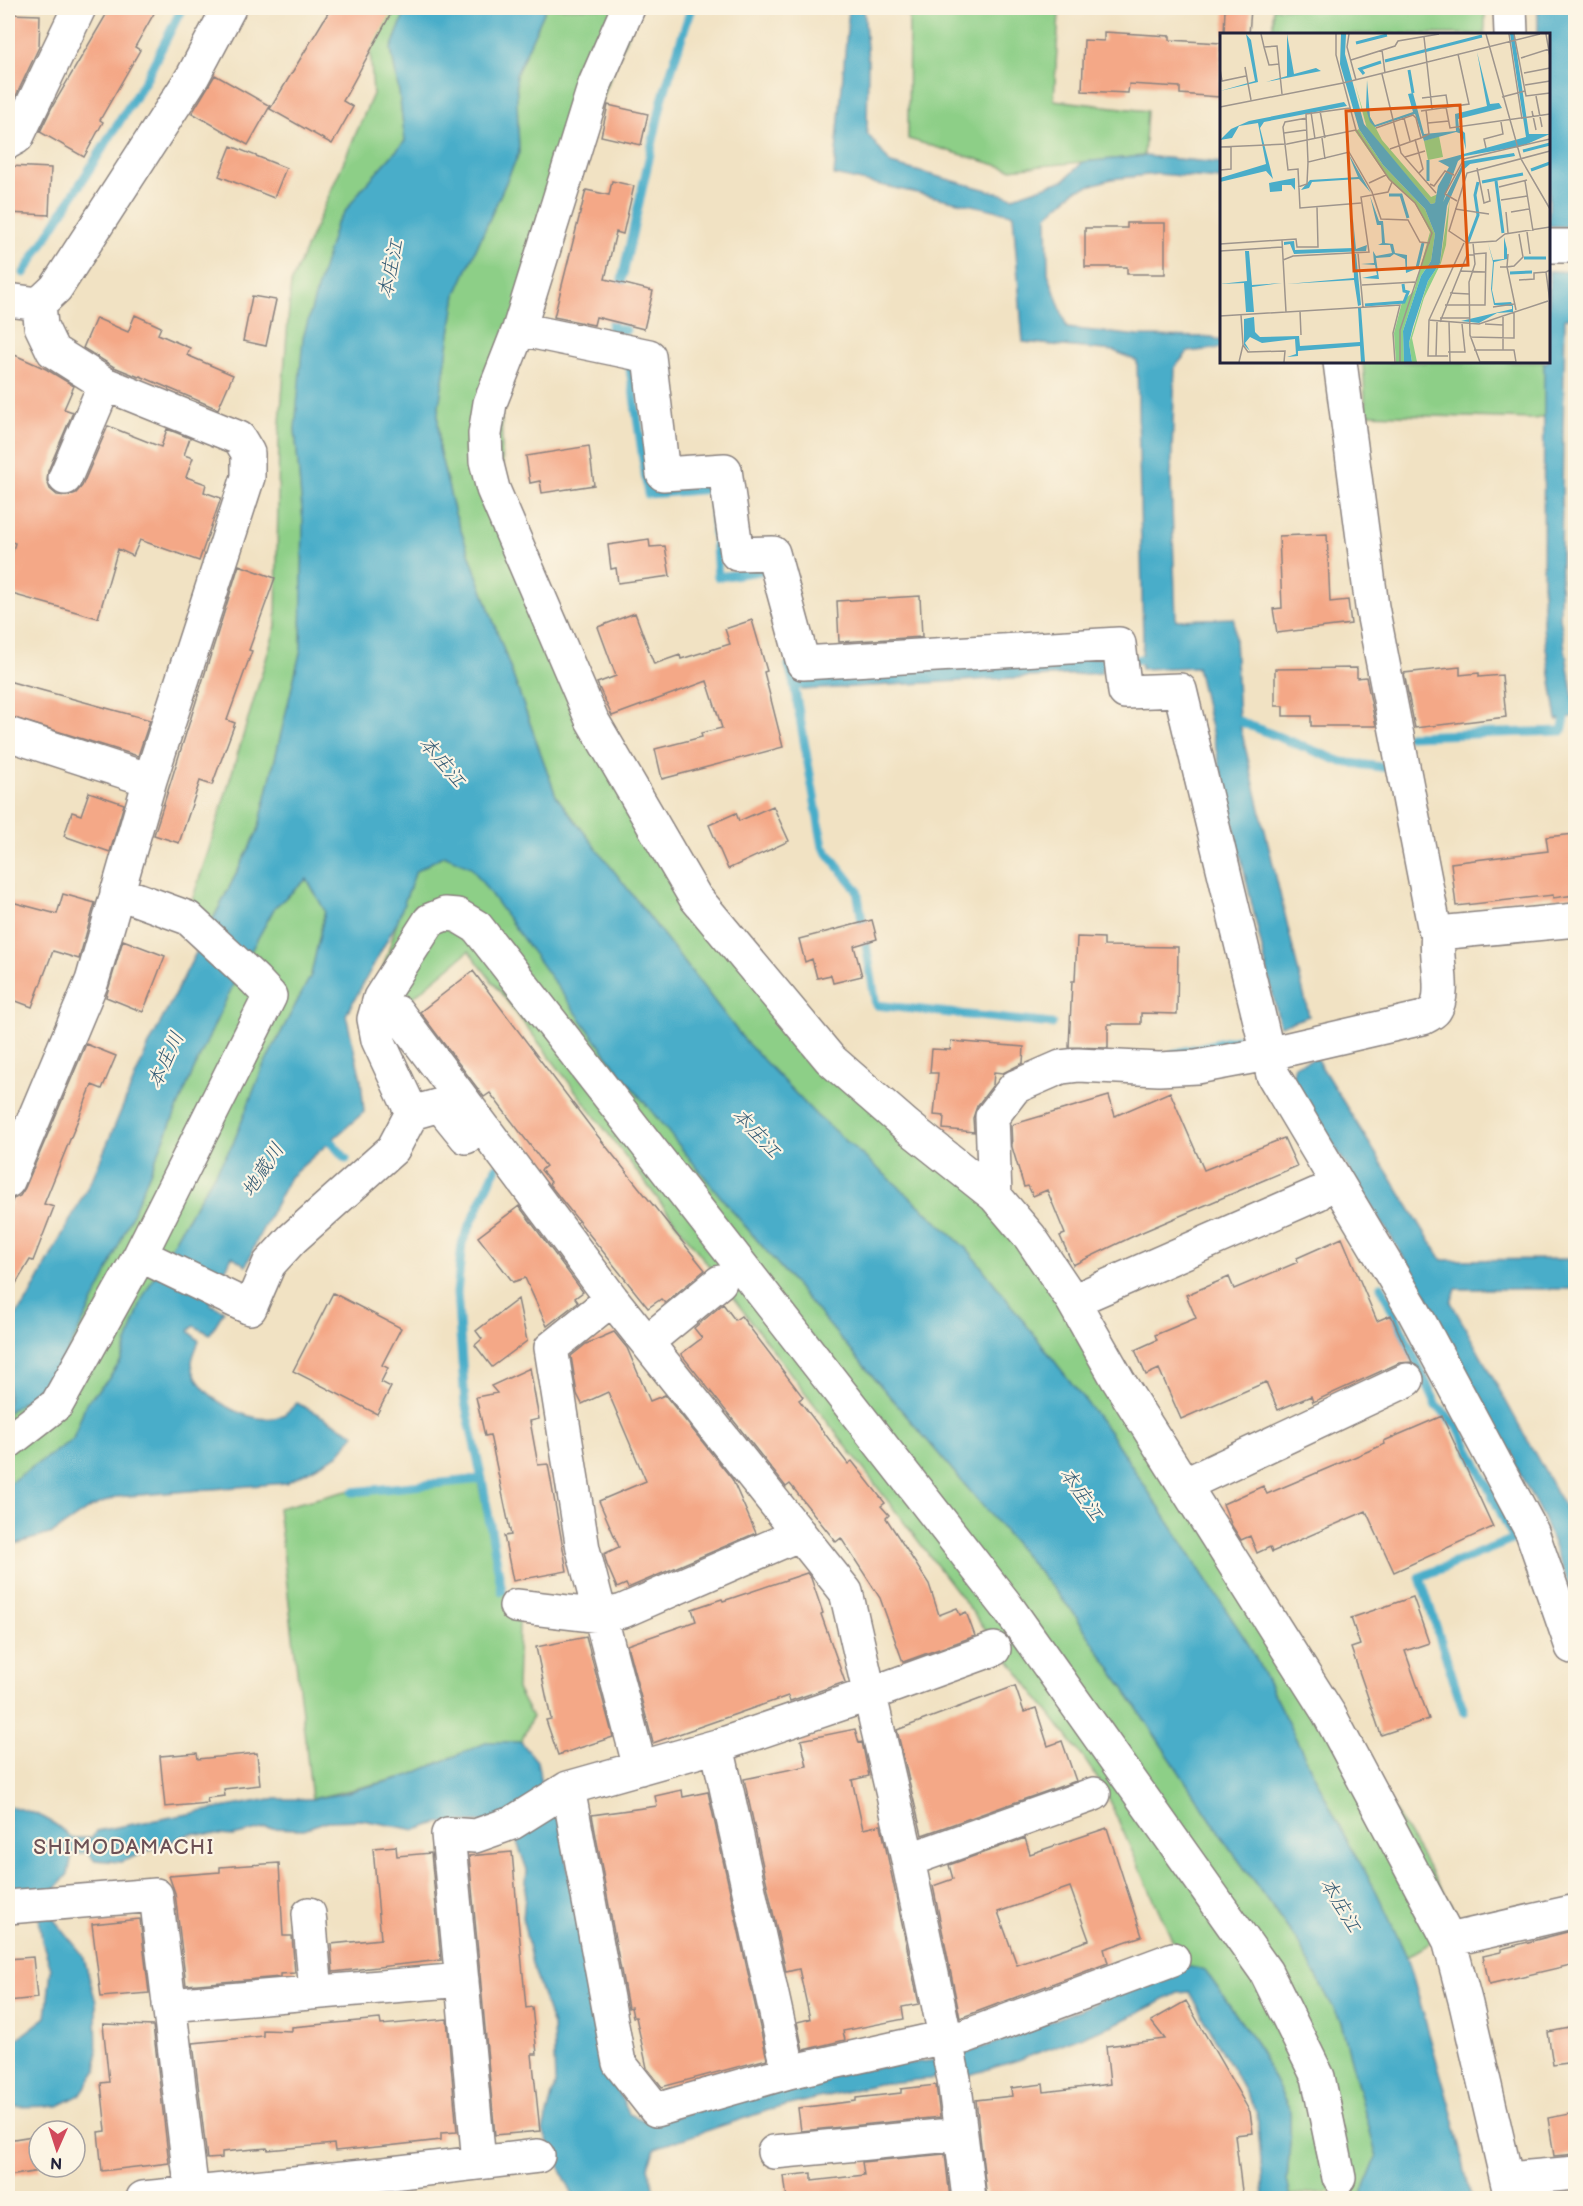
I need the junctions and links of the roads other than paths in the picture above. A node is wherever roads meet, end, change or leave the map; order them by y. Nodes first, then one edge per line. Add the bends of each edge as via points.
1 (79, 8) edge
2 (229, 8) edge
3 (628, 8) edge
4 (1510, 8) edge
5 (1511, 33) edge
6 (8, 142) edge
7 (1550, 246) edge
8 (1575, 246) edge
9 (23, 302) edge
10 (519, 329) junction
11 (1340, 363) edge
12 (105, 384) junction
13 (65, 478) dead end
14 (8, 734) edge
15 (150, 780) junction
16 (117, 892) junction
17 (1575, 920) edge
18 (1437, 933) junction
19 (397, 1012) dead end
20 (1267, 1054) junction
21 (412, 1113) junction
22 (499, 1148) junction
23 (8, 1180) edge
24 (1317, 1194) dead end
25 (995, 1196) junction
26 (140, 1256) junction
27 (720, 1282) dead end
28 (612, 1299) junction
29 (1073, 1301) junction
30 (647, 1342) junction
31 (1407, 1380) dead end
32 (8, 1442) edge
33 (1184, 1485) junction
34 (800, 1534) junction
35 (516, 1606) dead end
36 (601, 1616) junction
37 (1575, 1646) edge
38 (994, 1649) dead end
39 (870, 1694) junction
40 (717, 1746) junction
41 (640, 1768) junction
42 (559, 1794) junction
43 (1095, 1794) dead end
44 (908, 1860) junction
45 (16, 1907) edge
46 (1575, 1911) edge
47 (309, 1914) dead end
48 (1449, 1940) junction
49 (1173, 1959) dead end
50 (462, 1980) junction
51 (316, 1992) junction
52 (169, 2005) junction
53 (949, 2055) junction
54 (789, 2072) junction
55 (961, 2134) junction
56 (774, 2152) dead end
57 (538, 2156) dead end
58 (479, 2162) junction
59 (1575, 2173) edge
60 (1340, 2178) dead end
61 (385, 2186) edge
62 (1509, 2189) edge
63 (169, 2197) edge
64 (969, 2199) edge

1 - 6 street via 16,137
2 - 9 street via 193,76 56,288
3 - 10 street via 595,84
4 - 5 street
7 - 8 street
9 - 12 street via 53,351
10 - 20 street via 649,356 663,474 725,470 737,554 773,553 803,663 1119,644 1125,692 1180,690
10 - 25 street via 490,403 486,461 493,489 604,742 695,897 830,1059
11 - 18 street via 1372,607
12 - 13 street
12 - 15 street via 239,438 248,453 248,477
14 - 15 street
15 - 16 street
16 - 23 street via 92,981
16 - 26 street via 188,918 270,996
17 - 18 street
18 - 20 street via 1440,993 1435,1009 1423,1018
19 - 22 street
20 - 25 street via 1197,1067 1061,1067 1015,1087 992,1117
20 - 37 street via 1273,1075 1412,1308 1532,1532 1572,1647
21 - 22 street via 440,1105 482,1157
21 - 26 street via 393,1149 269,1264 250,1308
21 - 60 street via 378,1040 374,1019 380,998 430,920 445,914 458,915 477,927 1006,1605 1266,1972 1318,2078
22 - 28 street
24 - 29 street
25 - 29 street via 1030,1237
26 - 32 street via 57,1404
27 - 30 street
28 - 30 street
28 - 36 street via 551,1348 583,1549
29 - 33 street
30 - 34 street
31 - 33 street
33 - 48 street via 1329,1714
34 - 36 street via 623,1611
34 - 39 street via 846,1592
35 - 36 street
36 - 41 street
38 - 39 street
39 - 40 street
39 - 44 street
40 - 41 street
40 - 54 street
41 - 42 street
42 - 50 street via 512,1823 475,1836 448,1834
42 - 54 street via 619,2063 656,2110
43 - 44 street
44 - 53 street
45 - 52 street via 156,1895
46 - 48 street
47 - 51 street
48 - 62 street
49 - 53 street via 964,2037
50 - 51 street
50 - 58 street
51 - 52 street
52 - 63 street
53 - 54 street
53 - 55 street
55 - 56 street
55 - 64 street
57 - 58 street
58 - 61 street
59 - 62 street
61 - 63 street

